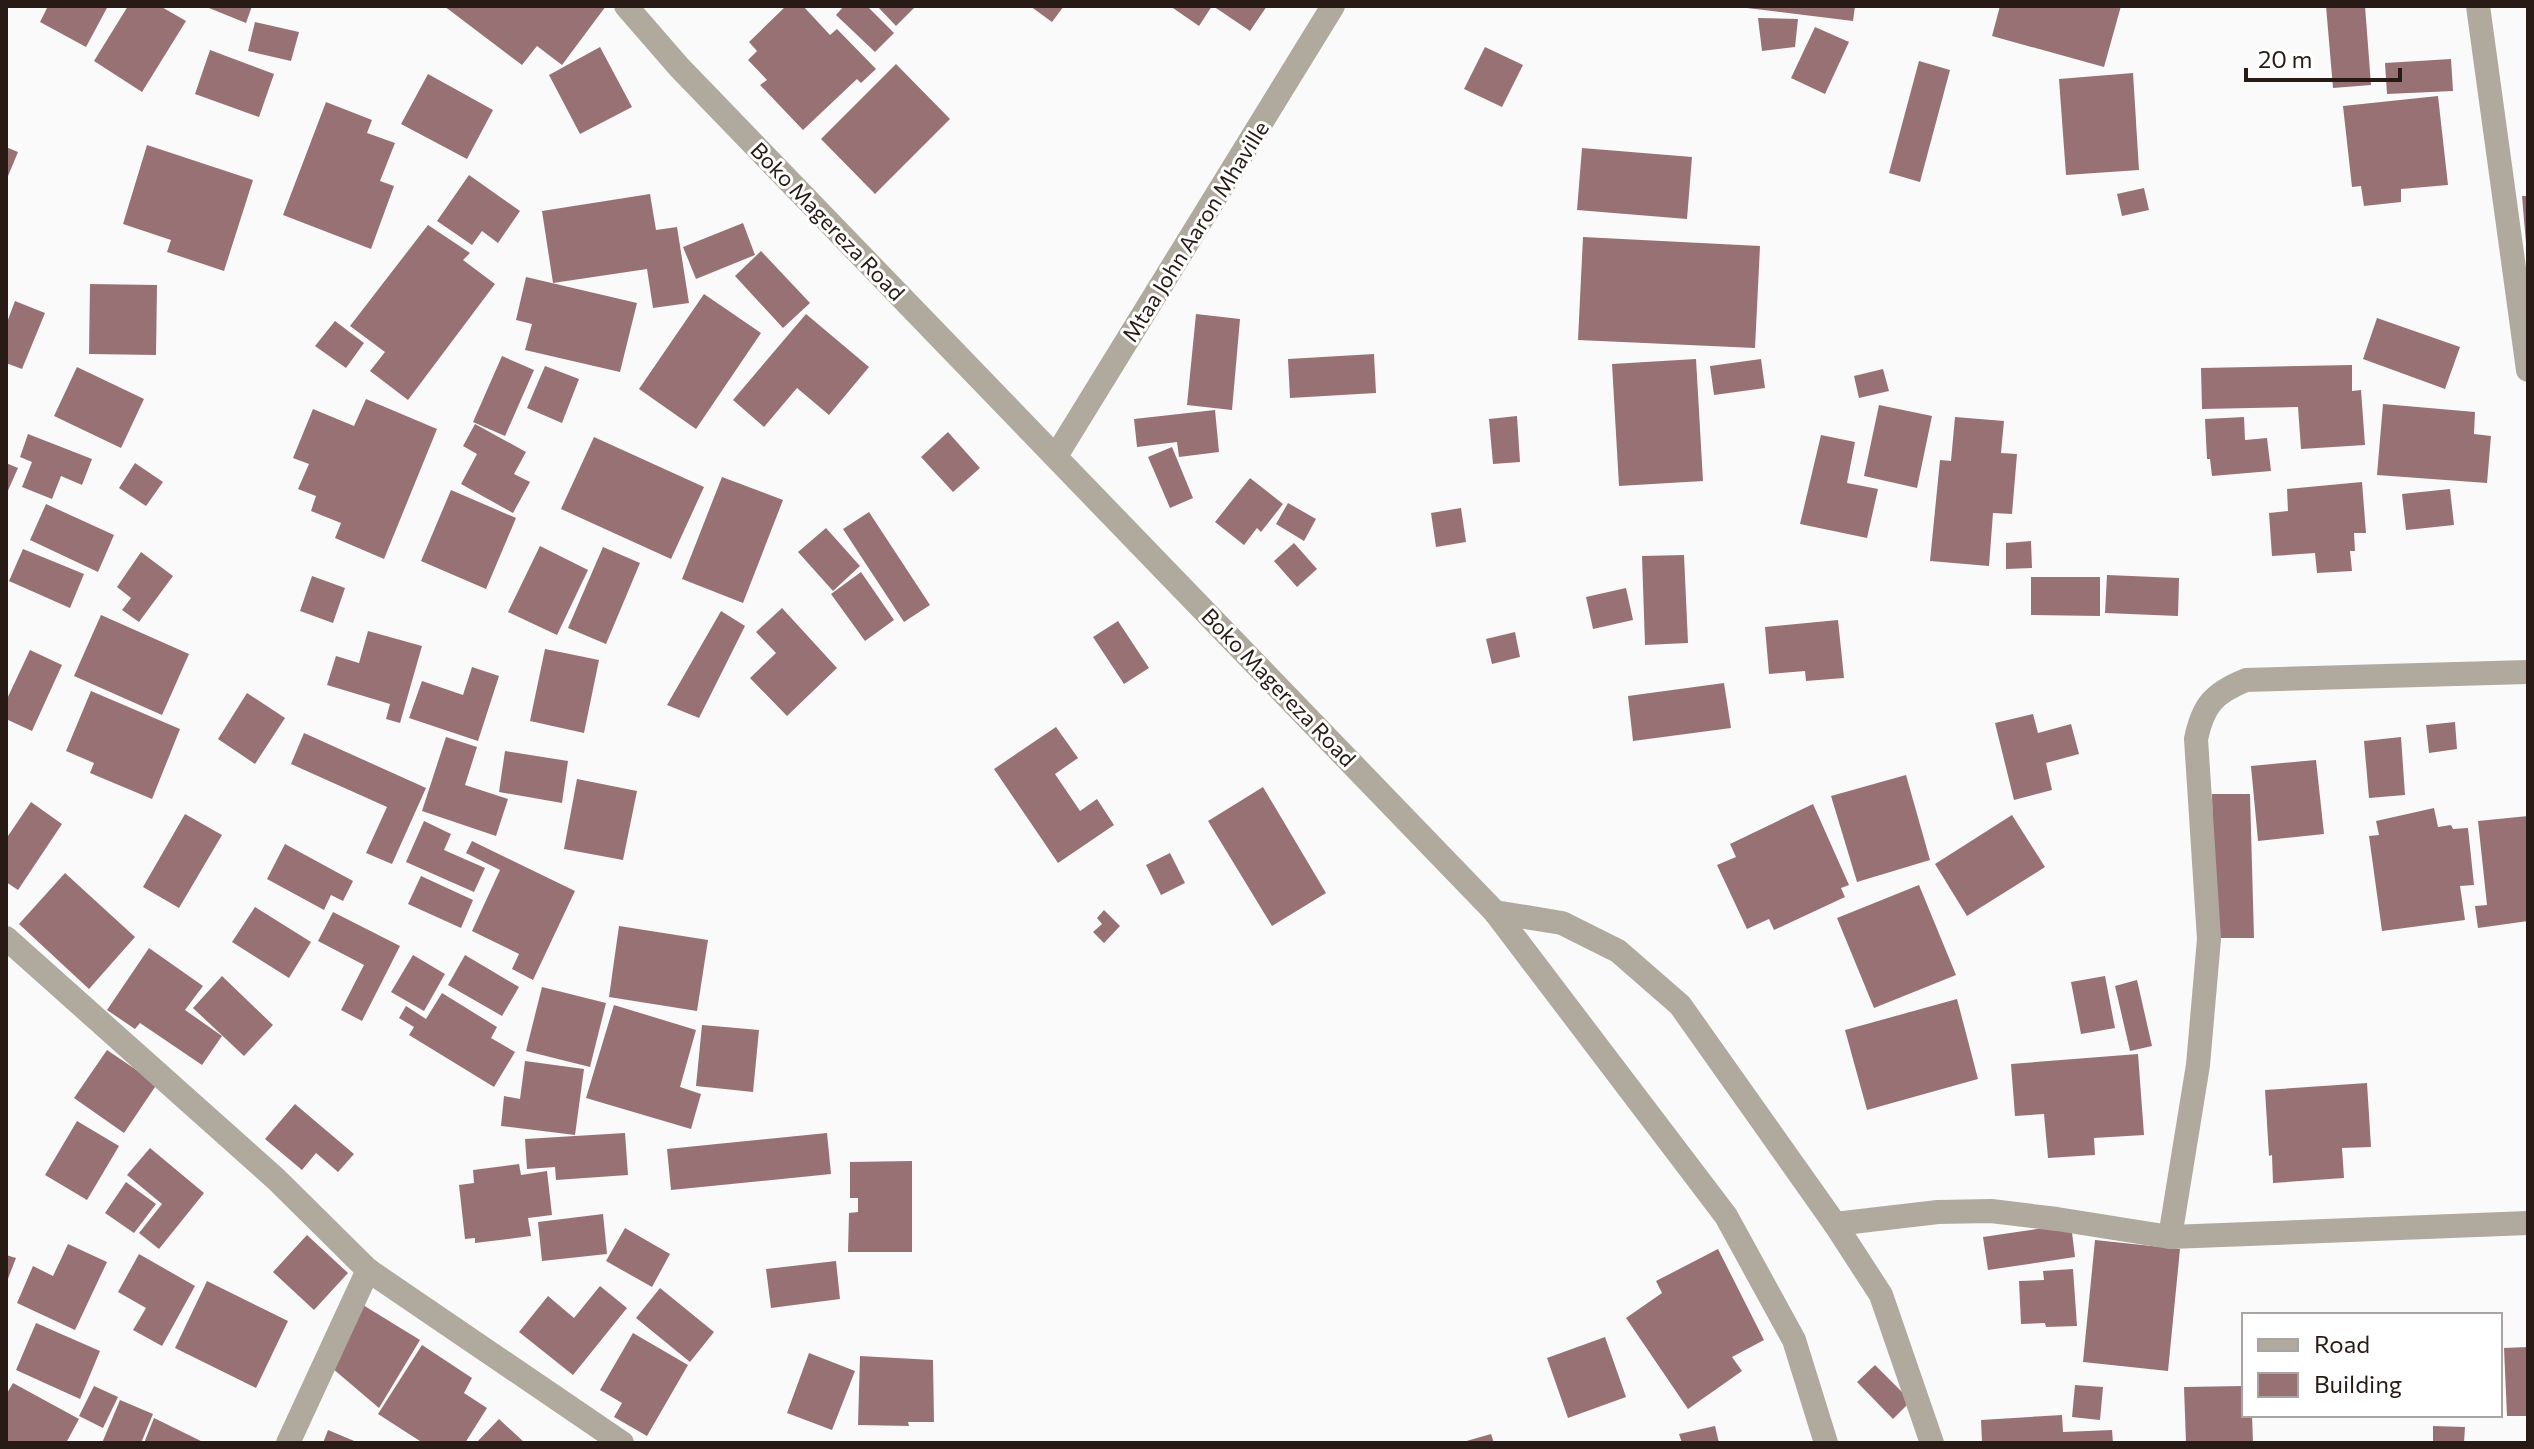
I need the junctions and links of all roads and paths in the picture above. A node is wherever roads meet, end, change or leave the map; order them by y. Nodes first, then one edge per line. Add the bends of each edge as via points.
1 (626, 6) edge
2 (1333, 6) edge
3 (2478, 6) edge
4 (2528, 370) edge
5 (1056, 456) junction
6 (2528, 672) edge
7 (1495, 912) junction
8 (6, 938) edge
9 (2528, 1223) edge
10 (1835, 1224) junction
11 (2170, 1237) junction
12 (368, 1270) junction
13 (288, 1443) edge
14 (622, 1443) edge
15 (1826, 1443) edge
16 (1932, 1443) edge

1 - 5 street, Boko Magereza Road
2 - 5 street, Mtaa John Aaron Mhaville
3 - 4 street
5 - 7 street, Boko Magereza Road
6 - 11 street via 2246,680 2211,701 2196,739 2209,939 2198,1065
7 - 10 street via 1562,923 1618,951 1680,1005
7 - 15 street, Boko Magereza Road via 1726,1216 1794,1340
8 - 12 street via 276,1179
9 - 11 street
10 - 11 street via 1991,1211
10 - 16 street via 1881,1295
12 - 13 street
12 - 14 street

